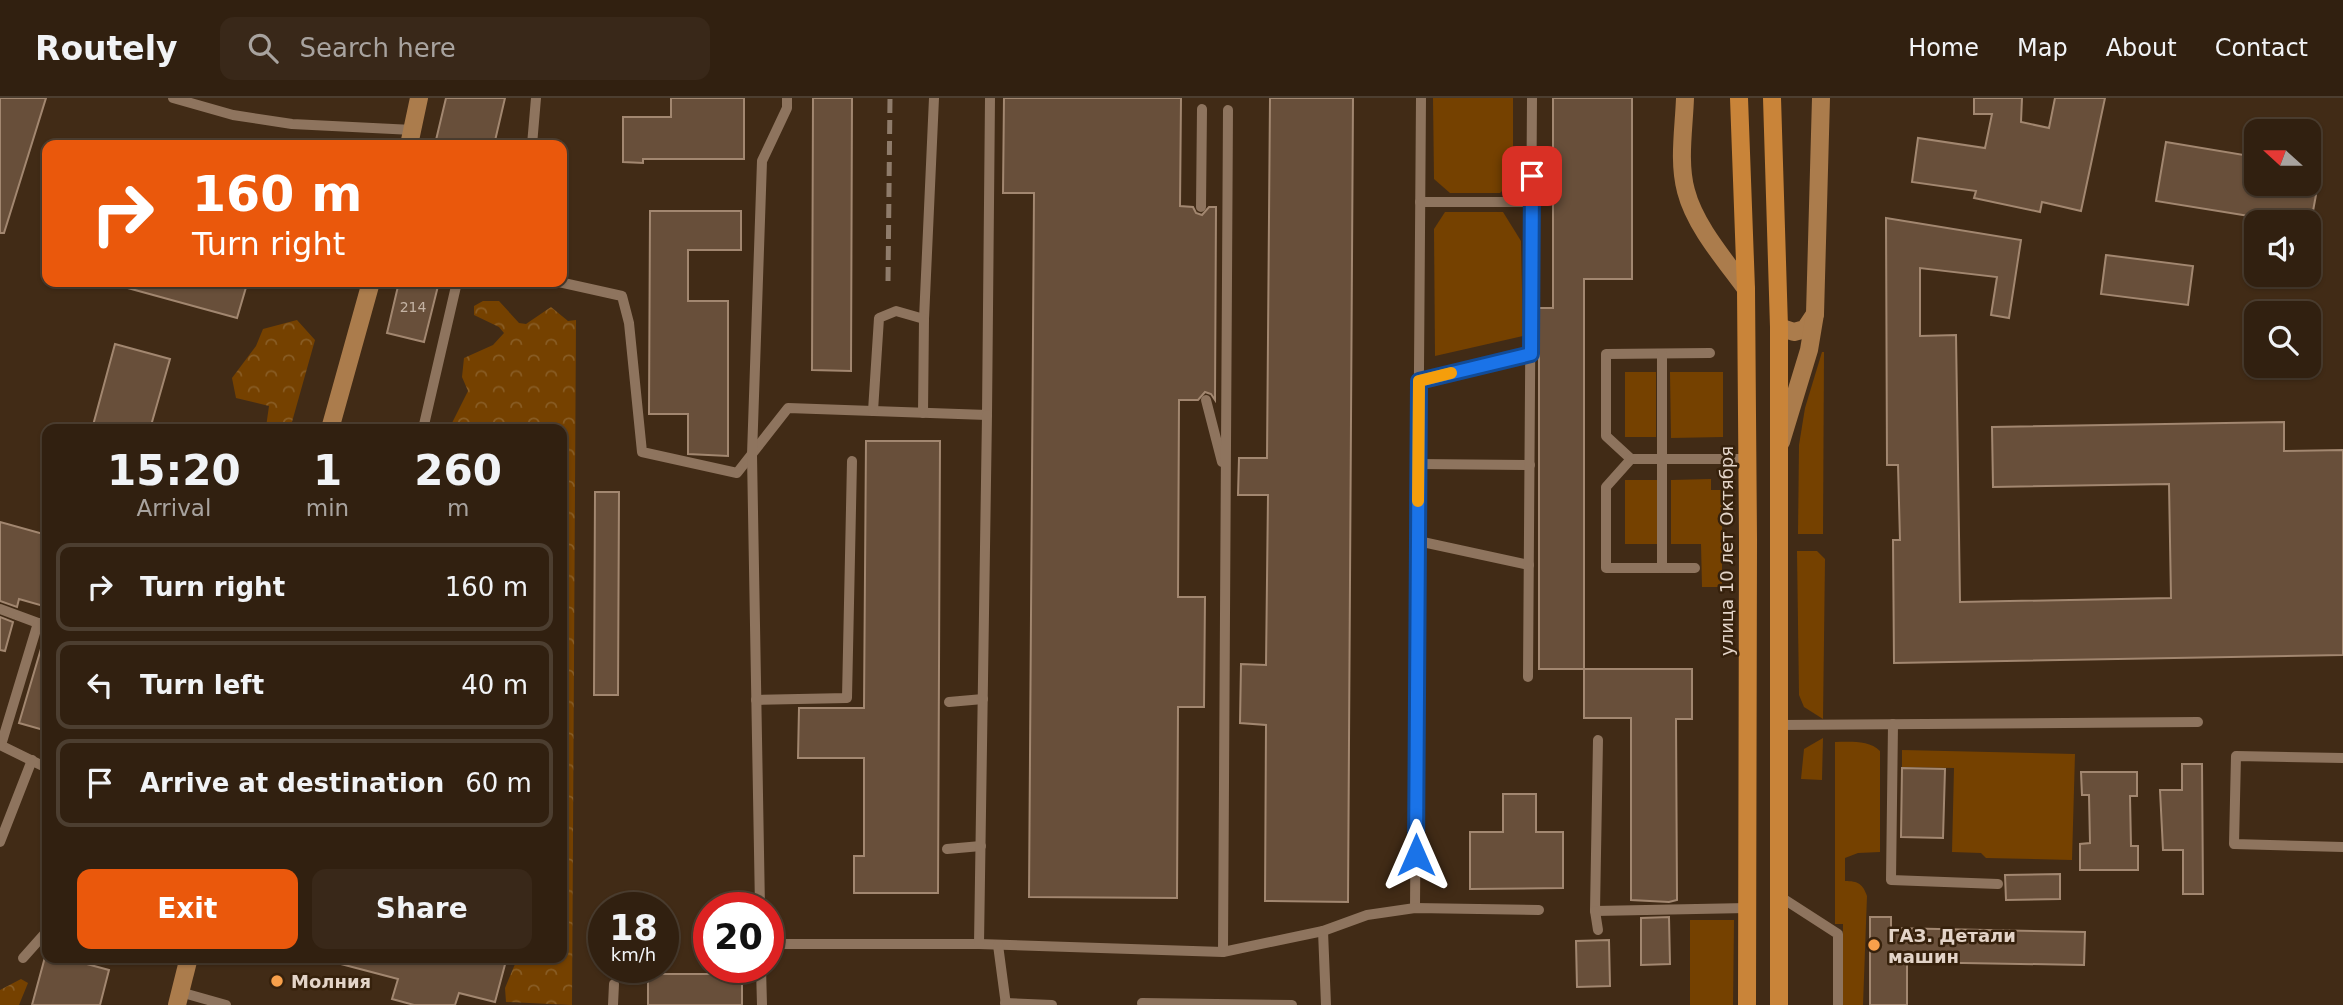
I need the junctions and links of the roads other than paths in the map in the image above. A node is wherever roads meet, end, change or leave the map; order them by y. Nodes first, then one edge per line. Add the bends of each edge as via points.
1 (173, 98) edge
2 (419, 98) edge
3 (536, 98) edge
4 (787, 98) edge
5 (934, 98) edge
6 (990, 98) edge
7 (1421, 98) edge
8 (1532, 98) edge
9 (1685, 98) edge
10 (1739, 98) edge
11 (1821, 98) edge
12 (1772, 104) edge
13 (1202, 109) dead end
14 (1228, 110) dead end
15 (411, 137) edge
16 (532, 140) edge
17 (1420, 202) junction
18 (1531, 202) junction
19 (1201, 206) dead end
20 (567, 284) edge
21 (370, 287) edge
22 (456, 287) edge
23 (1746, 289) junction
24 (1815, 314) junction
25 (924, 318) junction
26 (1779, 327) junction
27 (1531, 354) junction
28 (1662, 354) junction
29 (1710, 354) dead end
30 (1419, 381) junction
31 (1206, 400) dead end
32 (873, 411) junction
33 (923, 412) junction
34 (987, 415) junction
35 (331, 424) edge
36 (424, 424) edge
37 (1779, 449) junction
38 (752, 455) junction
39 (1630, 459) junction
40 (1662, 459) junction
41 (1747, 459) junction
42 (852, 461) dead end
43 (1419, 464) junction
44 (1530, 465) junction
45 (1226, 477) junction
46 (1418, 541) junction
47 (1529, 565) junction
48 (1662, 568) junction
49 (1695, 568) dead end
50 (0, 609) edge
51 (42, 624) edge
52 (42, 627) edge
53 (1528, 677) dead end
54 (983, 699) junction
55 (756, 700) junction
56 (949, 702) dead end
57 (2198, 722) dead end
58 (1893, 724) junction
59 (1779, 725) junction
60 (1598, 740) dead end
61 (0, 745) edge
62 (2343, 758) edge
63 (32, 760) junction
64 (42, 765) edge
65 (0, 842) edge
66 (981, 846) junction
67 (2343, 847) edge
68 (947, 849) dead end
69 (1998, 884) dead end
70 (760, 892) edge
71 (1779, 896) junction
72 (1415, 908) junction
73 (1747, 908) junction
74 (1539, 910) dead end
75 (1595, 911) junction
76 (1598, 930) dead end
77 (1322, 931) junction
78 (42, 937) edge
79 (784, 944) edge
80 (979, 944) junction
81 (998, 945) junction
82 (1223, 952) junction
83 (23, 958) dead end
84 (187, 963) edge
85 (761, 983) edge
86 (614, 984) dead end
87 (178, 999) edge
88 (1142, 1003) dead end
89 (1006, 1004) edge
90 (226, 1005) edge
91 (613, 1005) edge
92 (762, 1005) edge
93 (1052, 1005) edge
94 (1292, 1005) edge
95 (1326, 1005) edge
96 (1747, 1005) edge
97 (1779, 1005) edge
98 (1838, 1005) edge

1 - 15 lane via 233,115
2 - 15 main road
3 - 16 lane
4 - 38 lane via 787,108 762,160
5 - 25 lane
6 - 34 lane
7 - 17 lane
8 - 18 lane
9 - 23 main road via 1685,191
10 - 23 main road, улица 10 лет Октября
11 - 24 main road
12 - 26 main road
13 - 19 lane
14 - 45 lane
17 - 18 lane
17 - 30 lane
18 - 27 lane
20 - 38 lane via 622,296 629,323 642,452 737,473
21 - 35 main road
22 - 36 lane
23 - 41 main road, улица 10 лет Октября
24 - 26 main road via 1805,329 1794,332
24 - 37 main road
25 - 32 lane via 895,311 879,318
25 - 33 lane
26 - 37 main road
27 - 30 lane
27 - 44 lane
28 - 29 lane
28 - 39 lane via 1606,354 1606,436
28 - 40 lane
30 - 43 lane
31 - 45 lane
32 - 33 lane
32 - 38 lane via 788,408
33 - 34 lane
34 - 54 lane
37 - 59 main road
38 - 55 lane
39 - 40 lane
39 - 48 lane via 1606,487 1606,568
40 - 41 lane
40 - 48 lane
41 - 73 main road, улица 10 лет Октября
42 - 55 lane via 848,698
43 - 44 lane
43 - 46 lane
44 - 47 lane
45 - 82 lane
46 - 47 lane
46 - 72 lane
47 - 53 lane
48 - 49 lane
50 - 51 lane
52 - 61 lane
54 - 56 lane
54 - 66 lane
55 - 70 lane
57 - 58 lane
58 - 59 lane
58 - 69 lane via 1891,880
59 - 71 main road
60 - 75 lane
61 - 63 lane
62 - 67 lane via 2236,756 2234,844
63 - 64 lane
63 - 65 lane
66 - 68 lane
66 - 80 lane
71 - 97 main road
71 - 98 lane via 1838,934
72 - 74 lane
72 - 77 lane via 1367,915
73 - 75 lane
73 - 96 main road, улица 10 лет Октября
75 - 76 lane
77 - 82 lane
77 - 95 lane
78 - 83 lane
79 - 80 lane
80 - 81 lane
81 - 82 lane
81 - 89 lane
84 - 87 main road
85 - 92 lane
86 - 91 lane
87 - 90 lane
88 - 94 lane
89 - 93 lane

